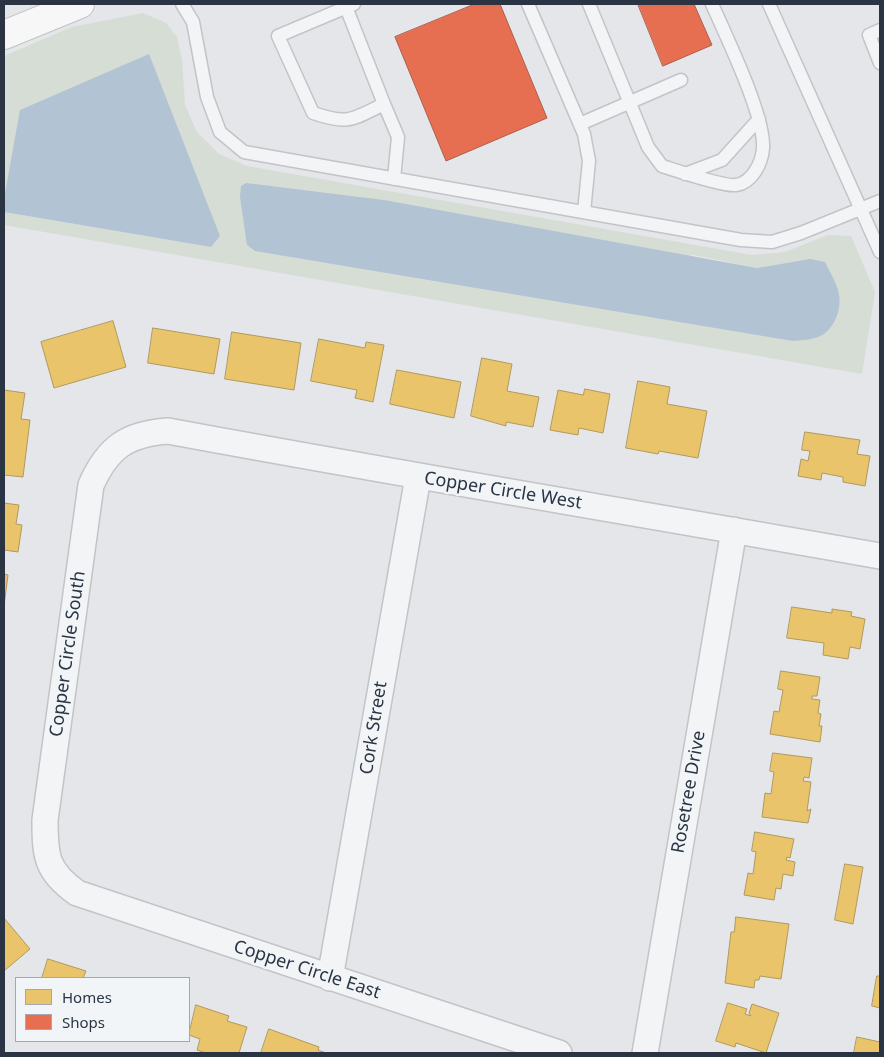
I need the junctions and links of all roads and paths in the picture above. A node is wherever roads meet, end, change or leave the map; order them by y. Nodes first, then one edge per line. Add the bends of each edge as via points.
1 (80, 4) edge
2 (182, 4) edge
3 (528, 4) edge
4 (589, 4) edge
5 (712, 4) edge
6 (769, 4) edge
7 (350, 6) edge
8 (880, 30) edge
9 (4, 35) edge
10 (880, 63) edge
11 (680, 80) dead end
12 (630, 102) junction
13 (384, 104) junction
14 (759, 119) junction
15 (580, 124) junction
16 (685, 174) junction
17 (394, 179) junction
18 (880, 201) edge
19 (860, 209) junction
20 (584, 212) junction
21 (880, 252) edge
22 (127, 440) joint
23 (418, 477) junction
24 (734, 530) junction
25 (880, 556) edge
26 (59, 880) joint
27 (330, 978) junction
28 (559, 1053) edge
29 (645, 1053) edge

1 - 9 main road
2 - 17 lane via 193,22 207,97 220,132 244,152
3 - 15 lane
4 - 12 lane
5 - 14 lane
6 - 19 lane
7 - 13 lane
7 - 13 lane via 278,36 313,113 337,121 354,119
8 - 10 lane via 869,35
11 - 12 lane
12 - 15 lane
12 - 16 lane via 648,147 662,166
13 - 17 lane via 398,137
14 - 16 lane via 722,160
14 - 16 lane via 763,147 759,165 750,178 736,185
15 - 20 lane via 589,161
17 - 20 lane
18 - 19 lane
19 - 20 lane via 772,242 741,240
19 - 21 lane
22 - 23 street, Copper Circle West via 148,433 168,432
22 - 26 street, Copper Circle South via 113,449 100,464 91,485 45,820 49,862
23 - 24 street, Copper Circle West
23 - 27 street, Cork Street
24 - 25 street, Copper Circle West
24 - 29 street, Rosetree Drive
26 - 27 street, Copper Circle East via 77,893
27 - 28 street, Copper Circle East

